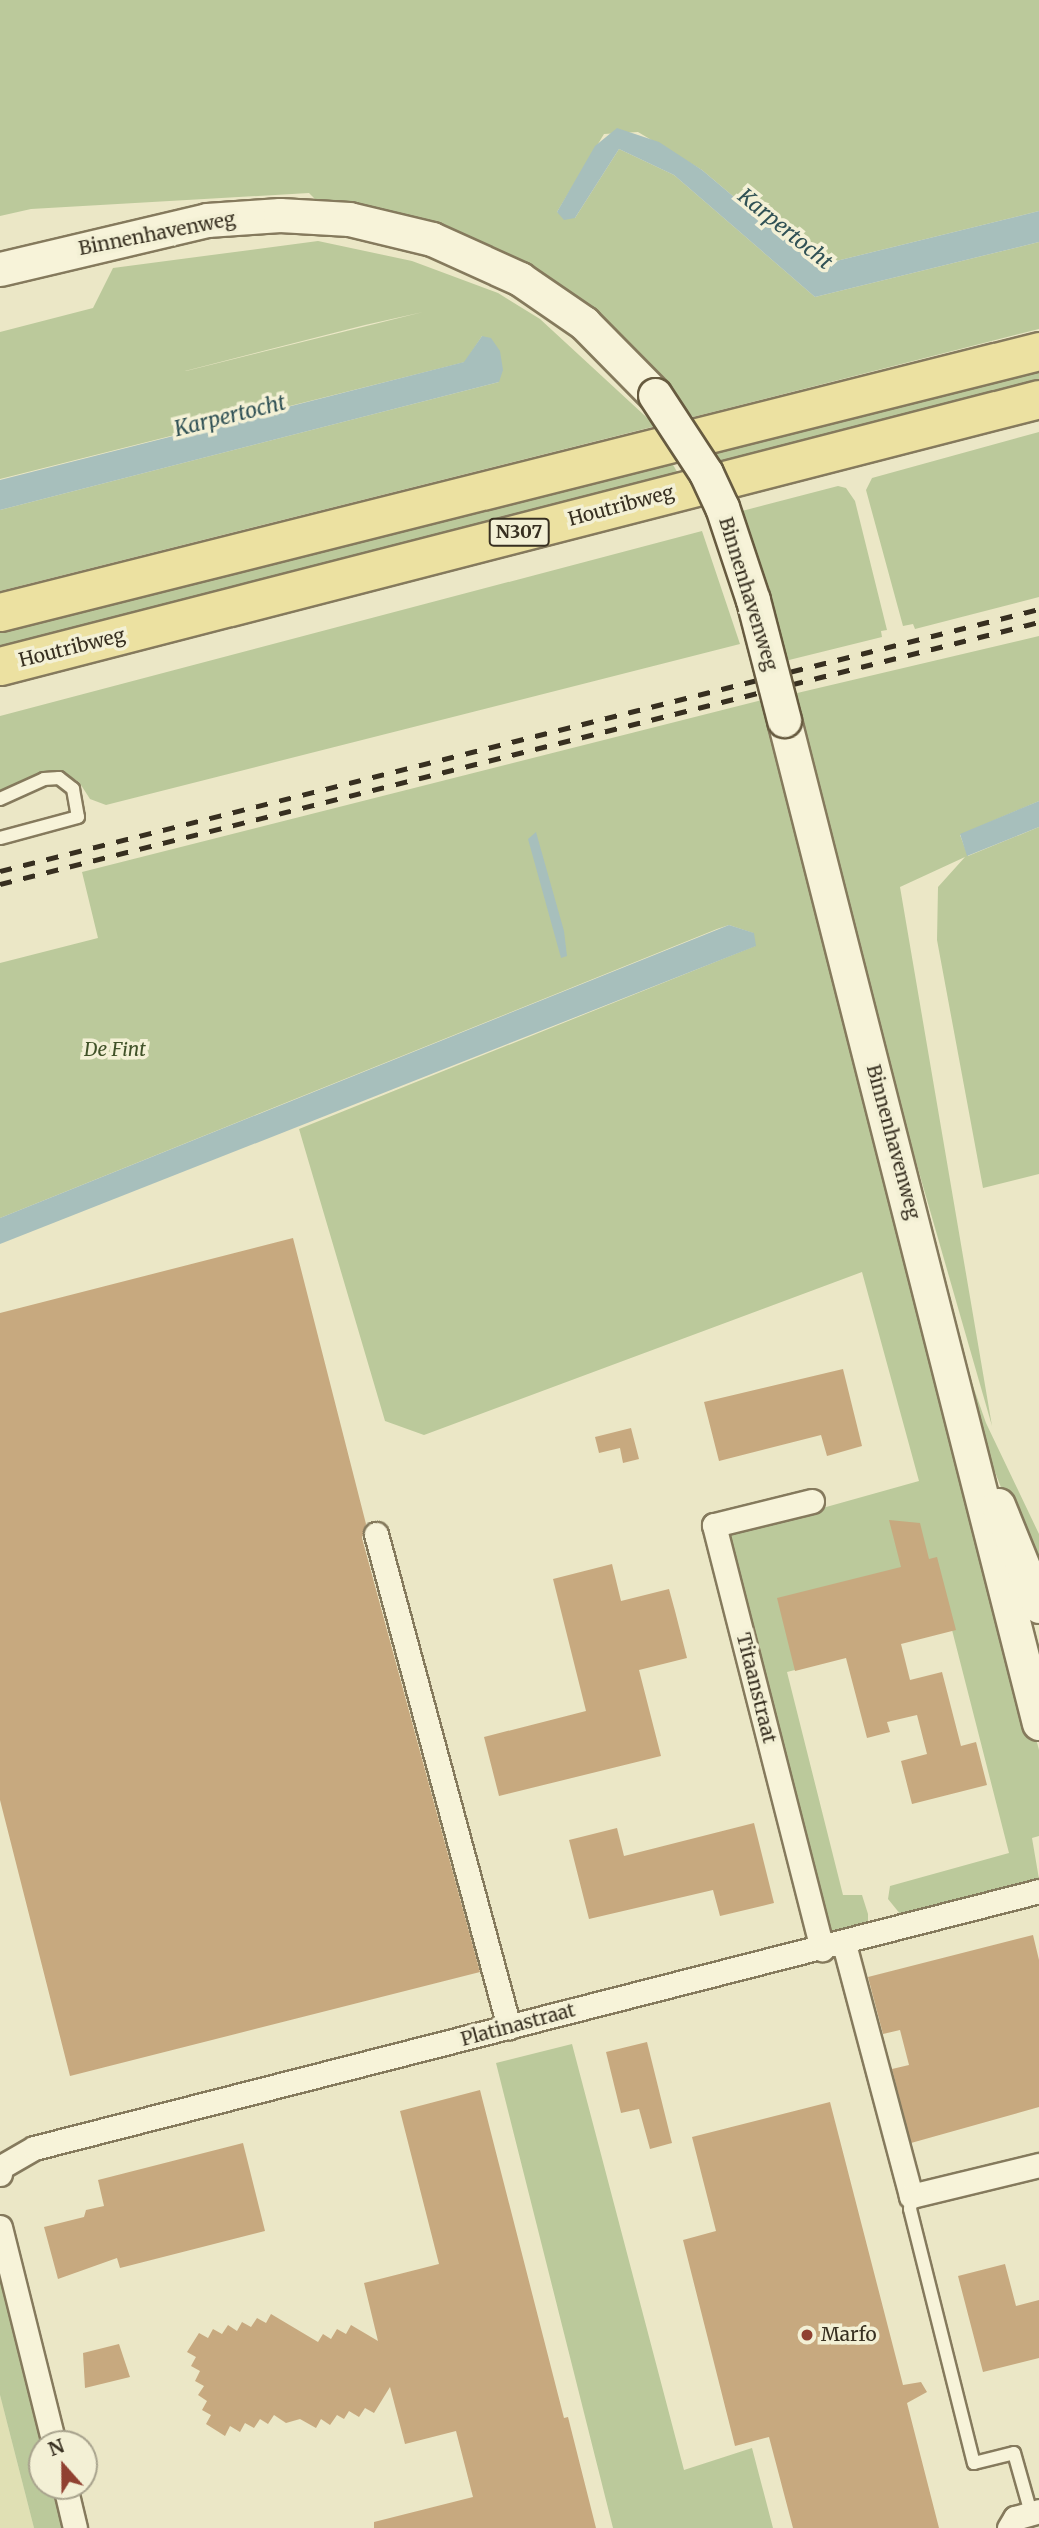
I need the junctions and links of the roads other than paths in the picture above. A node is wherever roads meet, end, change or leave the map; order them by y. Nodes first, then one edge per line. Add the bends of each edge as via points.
1 (0, 268) edge
2 (1039, 351) edge
3 (1039, 399) edge
4 (0, 612) edge
5 (0, 666) edge
6 (0, 799) edge
7 (0, 838) edge
8 (975, 1461) junction
9 (812, 1501) dead end
10 (376, 1534) dead end
11 (1039, 1606) edge
12 (1039, 1723) edge
13 (1039, 1891) edge
14 (833, 1946) junction
15 (509, 2027) junction
16 (1039, 2165) edge
17 (0, 2169) edge
18 (911, 2196) junction
19 (0, 2227) edge
20 (51, 2430) edge
21 (68, 2500) edge
22 (1035, 2512) edge
23 (75, 2528) edge
24 (1009, 2528) edge

1 - 8 main road, Binnenhavenweg, bridge via 207,220 280,215 349,219 432,239 520,279 584,323 655,395 680,430 722,508 747,576
2 - 4 main road, N307
3 - 5 main road, Houtribweg / N307
6 - 7 lane via 44,779 59,778 73,789 78,817
8 - 11 main road, Binnenhavenweg via 1002,1513
8 - 12 main road, Binnenhavenweg via 984,1518
9 - 14 street, Titaanstraat via 714,1525
10 - 15 street
13 - 14 street, Platinastraat
14 - 15 street, Platinastraat
14 - 18 street, Titaanstraat
15 - 17 street, Platinastraat via 34,2148
16 - 18 street
18 - 22 lane via 910,2210 974,2463 1014,2453
19 - 20 street
21 - 23 street
22 - 24 street via 1015,2518

